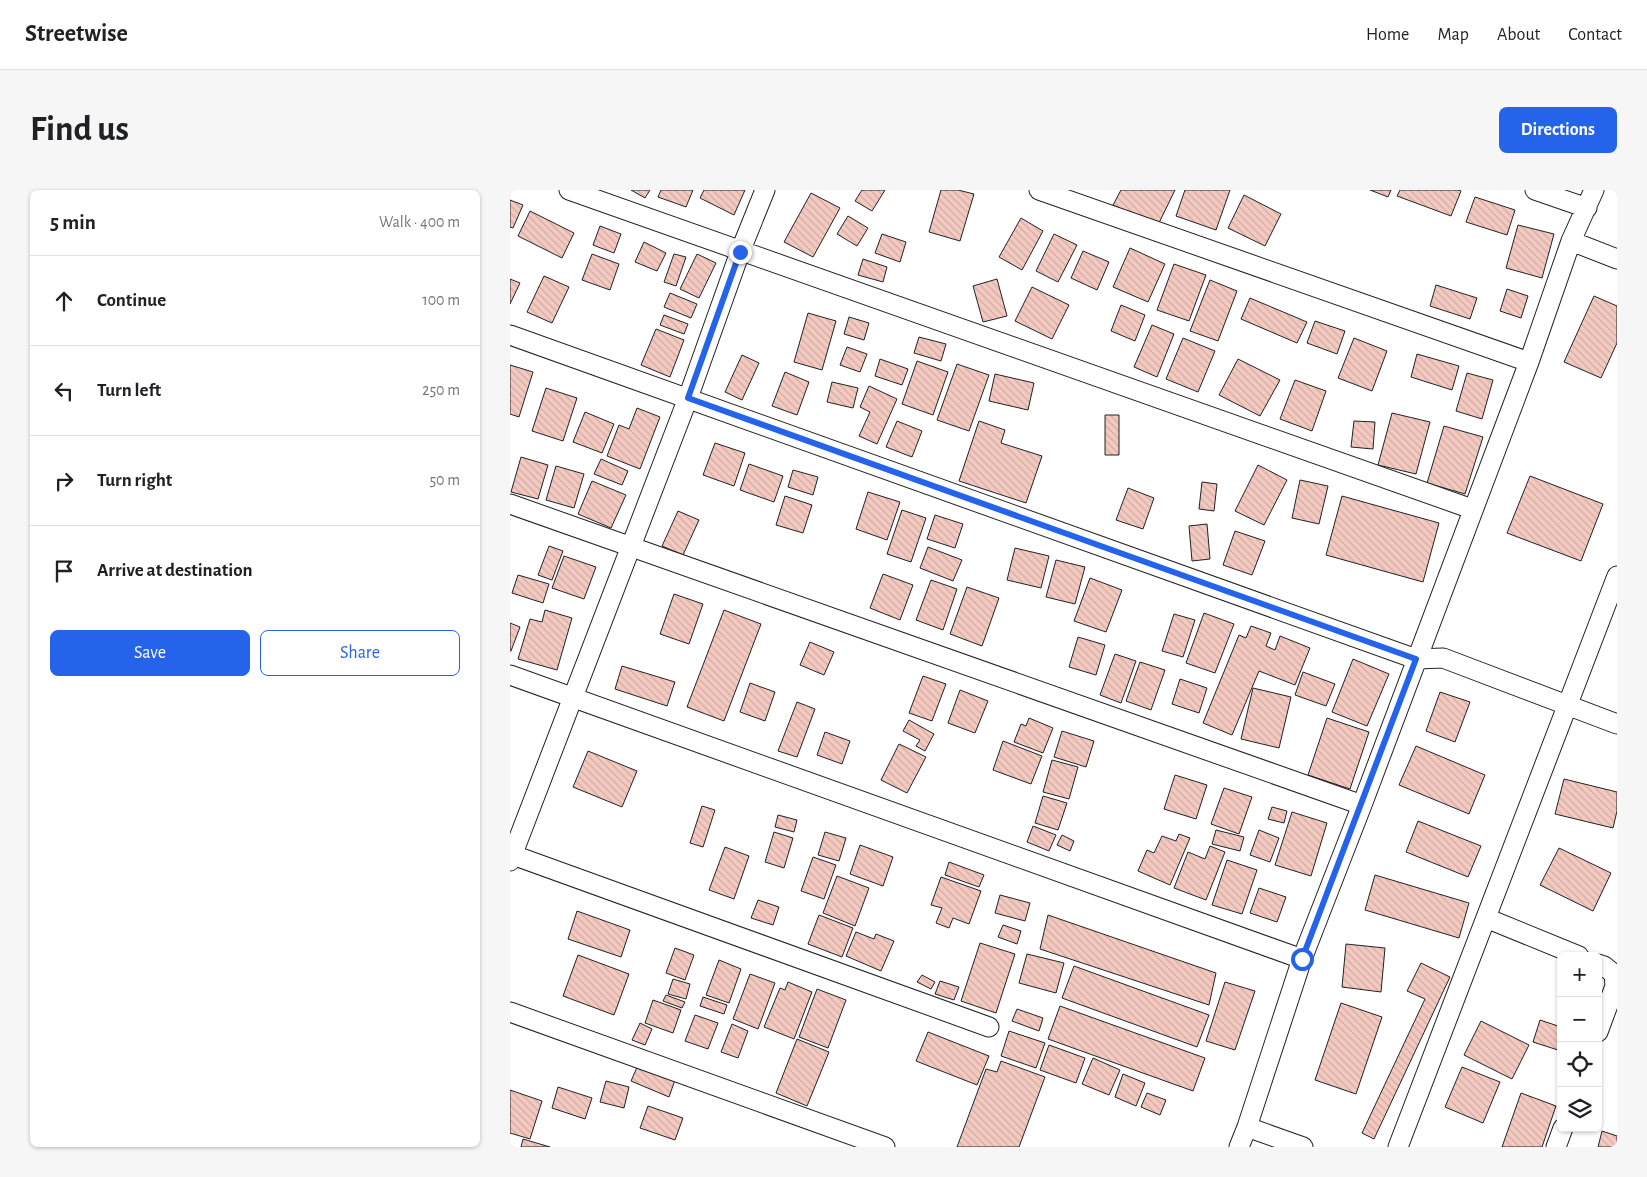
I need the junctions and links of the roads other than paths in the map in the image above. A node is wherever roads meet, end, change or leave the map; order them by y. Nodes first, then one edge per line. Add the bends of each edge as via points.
1 (569, 190) edge
2 (765, 190) edge
3 (1040, 190) edge
4 (1535, 190) edge
5 (1594, 190) edge
6 (1587, 208) junction
7 (1572, 241) junction
8 (740, 252) junction
9 (1617, 259) edge
10 (510, 335) edge
11 (1529, 362) junction
12 (688, 398) junction
13 (510, 504) edge
14 (1472, 509) junction
15 (631, 547) junction
16 (1617, 576) edge
17 (1416, 659) junction
18 (510, 675) edge
19 (573, 697) junction
20 (1568, 706) junction
21 (1617, 724) edge
22 (1362, 806) junction
23 (511, 857) edge
24 (1486, 918) junction
25 (1569, 952) edge
26 (1302, 959) junction
27 (1602, 965) edge
28 (510, 1012) edge
29 (1602, 1021) edge
30 (989, 1026) dead end
31 (1247, 1127) junction
32 (1562, 1132) edge
33 (885, 1147) edge
34 (1239, 1147) edge
35 (1303, 1147) edge
36 (1398, 1147) edge
37 (1556, 1147) edge

1 - 8 street
2 - 8 street
3 - 11 street
4 - 6 street
5 - 6 street
6 - 7 street
7 - 9 street
7 - 11 street
8 - 12 street
8 - 14 street
10 - 12 street
11 - 14 street
12 - 15 street
12 - 17 street
13 - 15 street
14 - 17 street
15 - 19 street
15 - 22 street
16 - 20 street
17 - 20 street via 1442,658
17 - 22 street
18 - 19 street
19 - 23 street
19 - 26 street
20 - 21 street
20 - 24 street
22 - 26 street
23 - 30 street
24 - 25 street
24 - 36 street
26 - 31 street
27 - 29 street via 1614,974 1615,986
28 - 33 street
31 - 34 street
31 - 35 street
32 - 37 street

